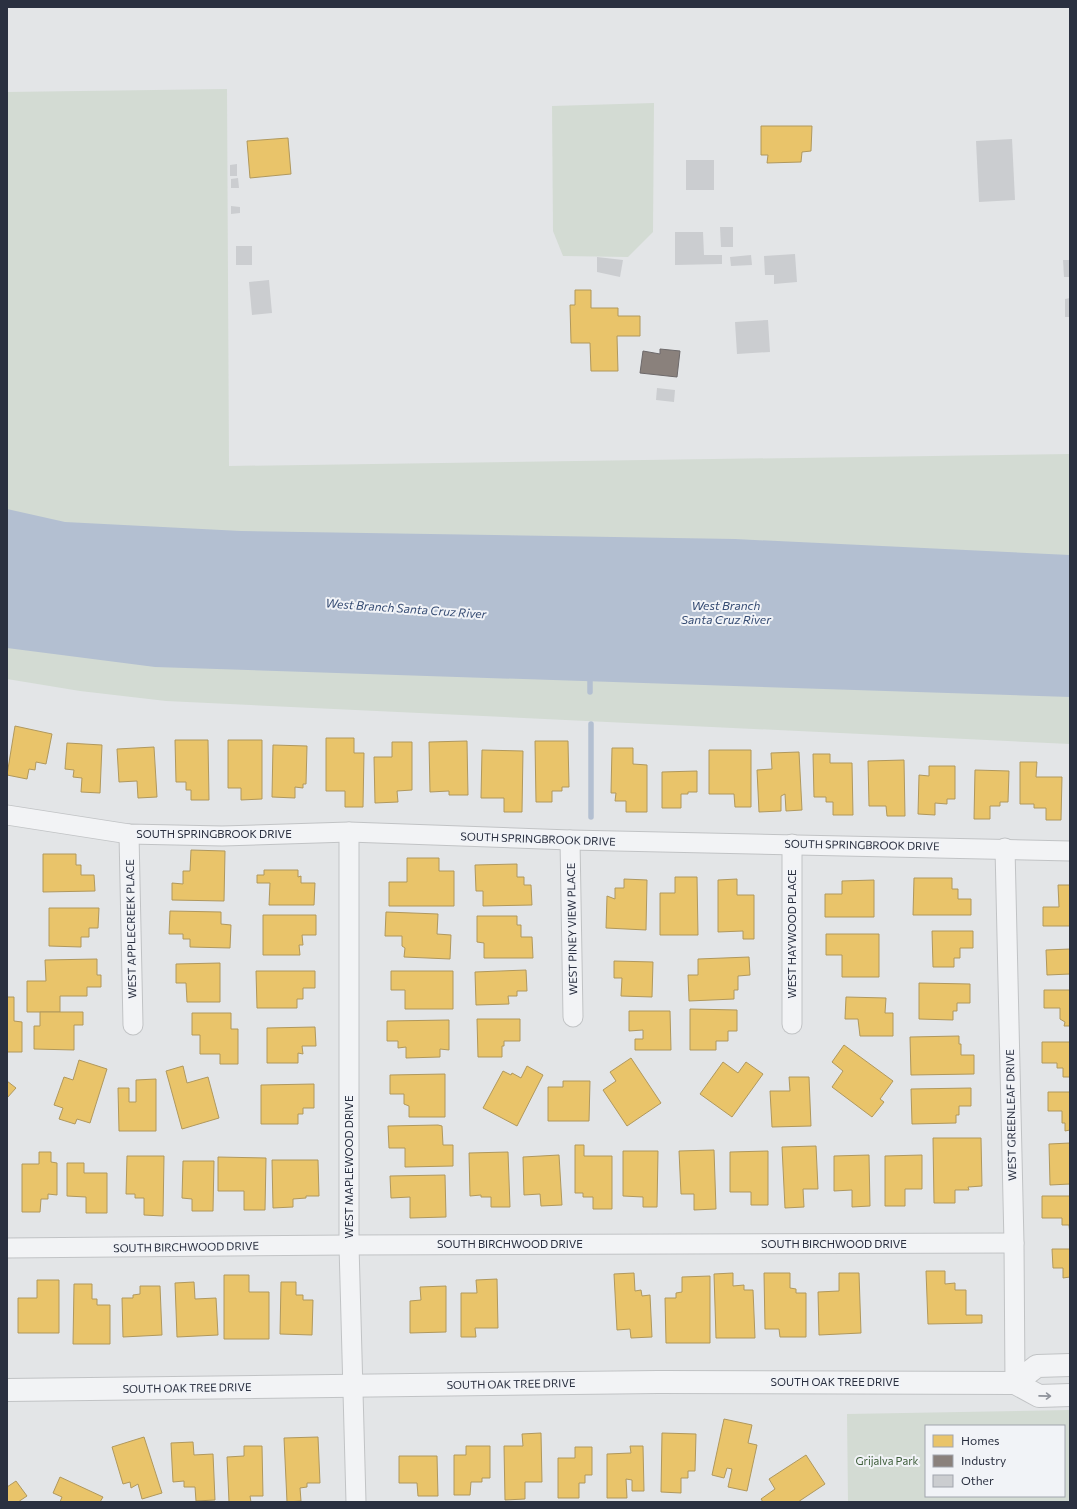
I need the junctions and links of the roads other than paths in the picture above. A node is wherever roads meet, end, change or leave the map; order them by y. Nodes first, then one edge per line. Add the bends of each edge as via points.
1 (7, 814) edge
2 (349, 832) junction
3 (129, 834) junction
4 (570, 840) junction
5 (792, 844) junction
6 (1006, 848) junction
7 (1070, 851) edge
8 (573, 1017) dead end
9 (792, 1024) dead end
10 (134, 1025) dead end
11 (1014, 1243) junction
12 (350, 1245) junction
13 (7, 1248) edge
14 (1070, 1365) edge
15 (1014, 1383) junction
16 (352, 1386) junction
17 (7, 1390) edge
18 (1070, 1395) edge
19 (356, 1502) edge

1 - 3 street, SOUTH SPRINGBROOK DRIVE
2 - 3 street, SOUTH SPRINGBROOK DRIVE via 222,836
2 - 4 street, SOUTH SPRINGBROOK DRIVE
2 - 12 street, WEST MAPLEWOOD DRIVE
3 - 10 street, WEST APPLECREEK PLACE
4 - 5 street, SOUTH SPRINGBROOK DRIVE
4 - 8 street, WEST PINEY VIEW PLACE
5 - 6 street, SOUTH SPRINGBROOK DRIVE
5 - 9 street, WEST HAYWOOD PLACE
6 - 7 street, SOUTH SPRINGBROOK DRIVE
6 - 11 street, WEST GREENLEAF DRIVE
11 - 12 street, SOUTH BIRCHWOOD DRIVE
11 - 15 street, WEST GREENLEAF DRIVE
12 - 13 street, SOUTH BIRCHWOOD DRIVE
12 - 16 street, WEST MAPLEWOOD DRIVE
14 - 15 street via 1037,1366
15 - 16 street, SOUTH OAK TREE DRIVE via 658,1382
15 -> 18 street, SOUTH OAK TREE DRIVE via 1039,1396
16 - 17 street, SOUTH OAK TREE DRIVE
16 - 19 street, WEST MAPLEWOOD DRIVE

